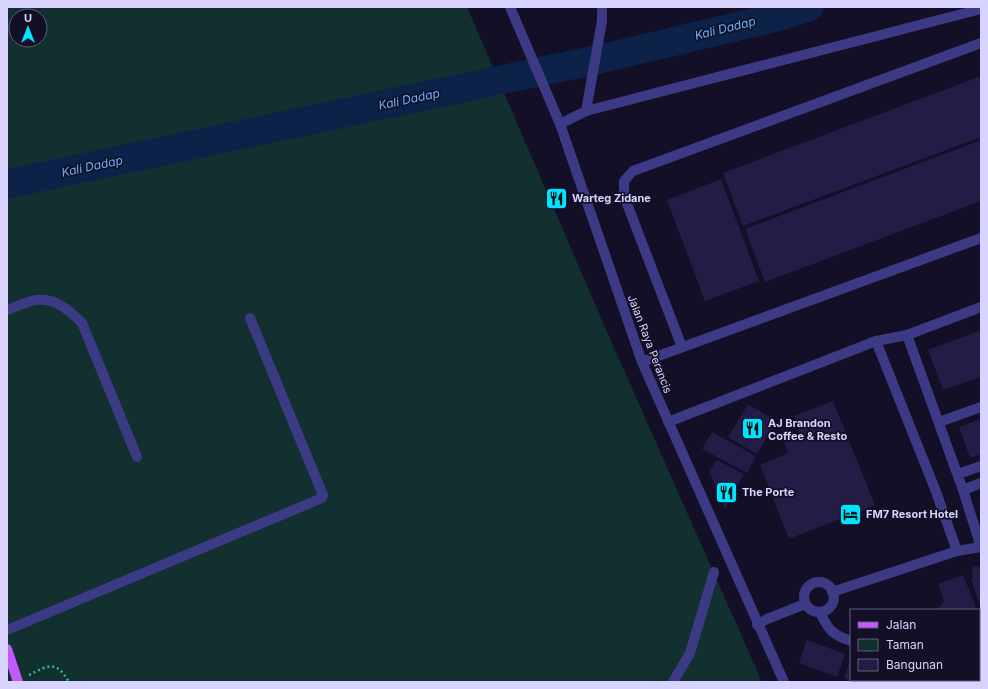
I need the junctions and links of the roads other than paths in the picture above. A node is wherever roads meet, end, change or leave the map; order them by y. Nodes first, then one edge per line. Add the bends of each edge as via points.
1 (510, 7) edge
2 (602, 7) edge
3 (981, 9) edge
4 (981, 43) edge
5 (586, 111) junction
6 (560, 124) junction
7 (981, 238) edge
8 (981, 307) edge
9 (7, 310) edge
10 (250, 318) dead end
11 (907, 336) junction
12 (876, 341) junction
13 (682, 347) junction
14 (642, 362) junction
15 (981, 407) edge
16 (668, 422) junction
17 (940, 422) junction
18 (137, 457) dead end
19 (981, 466) edge
20 (958, 474) junction
21 (981, 483) edge
22 (963, 490) junction
23 (981, 547) edge
24 (957, 550) junction
25 (714, 572) dead end
26 (832, 592) junction
27 (805, 604) junction
28 (820, 612) junction
29 (757, 625) junction
30 (7, 630) edge
31 (850, 641) edge
32 (7, 649) edge
33 (18, 681) edge
34 (673, 682) edge
35 (784, 682) edge

1 - 6 street, Jalan Raya Perancis
2 - 5 street via 602,21
3 - 5 street
4 - 13 street via 633,171 624,181 624,196
5 - 6 street
6 - 14 street, Jalan Raya Perancis
7 - 13 street
8 - 11 street
9 - 18 street via 37,300 68,308 82,323
10 - 30 street via 323,495 322,498
11 - 12 street
11 - 17 street
12 - 16 street
12 - 24 street
13 - 14 street
14 - 16 street, Jalan Raya Perancis
15 - 17 street
16 - 29 street, Jalan Raya Perancis
17 - 20 street
19 - 20 street
20 - 22 street
21 - 22 street
22 - 23 street
23 - 24 street
24 - 26 street
25 - 34 street via 690,653
26 - 27 street via 822,583 813,584 804,594
26 - 28 street via 831,605
27 - 28 street
27 - 29 street
28 - 31 street via 826,626 837,636
29 - 35 street, Jalan Raya Perancis
32 - 33 main road

